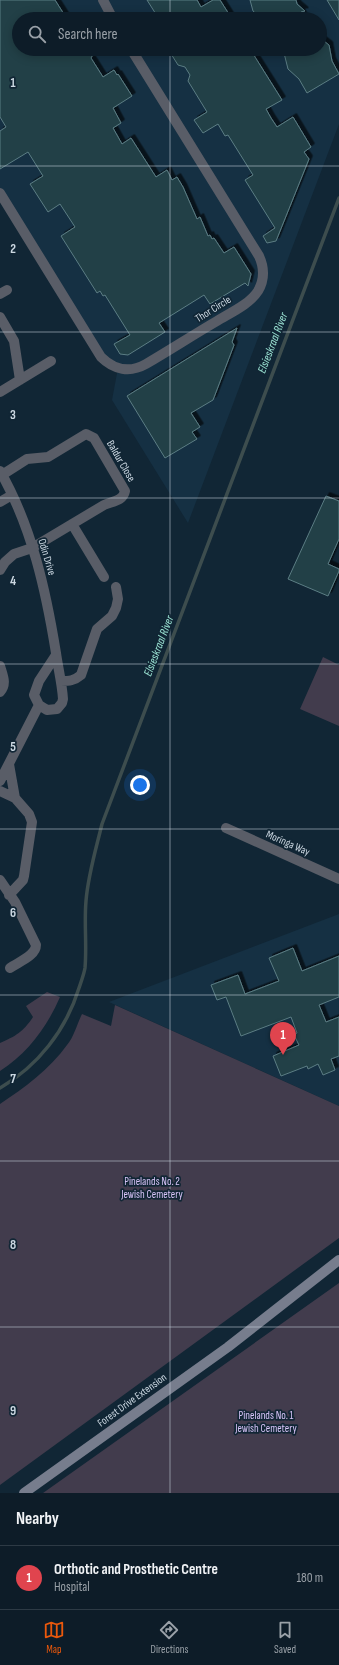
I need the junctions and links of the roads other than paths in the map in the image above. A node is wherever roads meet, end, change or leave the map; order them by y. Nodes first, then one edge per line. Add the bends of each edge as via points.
1 (103, 0) edge
2 (109, 12) edge
3 (135, 56) edge
4 (0, 193) edge
5 (0, 317) edge
6 (50, 361) dead end
7 (20, 380) junction
8 (0, 392) edge
9 (1, 473) edge
10 (12, 495) junction
11 (0, 502) edge
12 (72, 524) junction
13 (32, 548) junction
14 (0, 570) edge
15 (104, 577) dead end
16 (116, 587) dead end
17 (56, 655) junction
18 (0, 666) edge
19 (61, 681) junction
20 (0, 692) edge
21 (38, 705) junction
22 (9, 764) junction
23 (0, 781) edge
24 (0, 792) edge
25 (14, 798) junction
26 (226, 828) dead end
27 (339, 879) edge
28 (0, 880) edge
29 (9, 895) junction
30 (10, 968) dead end
31 (339, 1260) edge
32 (339, 1268) edge
33 (255, 1327) junction
34 (24, 1493) edge

1 - 2 street
3 - 4 street, Thor Circle via 259,256 263,276 262,284 254,296 146,364 133,369 118,368 101,357
5 - 7 street via 14,342
6 - 7 street
7 - 8 street
9 - 10 street, Odin Drive
9 - 12 street, Baldur Close via 27,459 48,457 82,435 91,435 125,491 121,498
10 - 11 street
10 - 13 street, Odin Drive
12 - 13 street, Baldur Close
12 - 15 street
13 - 14 street, Baldur Close via 14,554 4,562
13 - 17 street, Odin Drive via 46,600
16 - 19 street via 116,608 98,630 81,675 70,681
17 - 19 street, Odin Drive
17 - 21 street via 36,689 35,700
18 - 20 street via 4,682
19 - 21 street, Odin Drive via 63,698 60,706 51,711
21 - 22 street
22 - 23 street
22 - 25 street
24 - 25 street
25 - 29 street via 29,814 32,826 23,880
26 - 27 street, Moringa Way
28 - 29 street
29 - 30 street via 36,948 32,954
31 - 33 street, Forest Drive Extension
32 - 33 street, Forest Drive Extension
33 - 34 street, Forest Drive Extension

